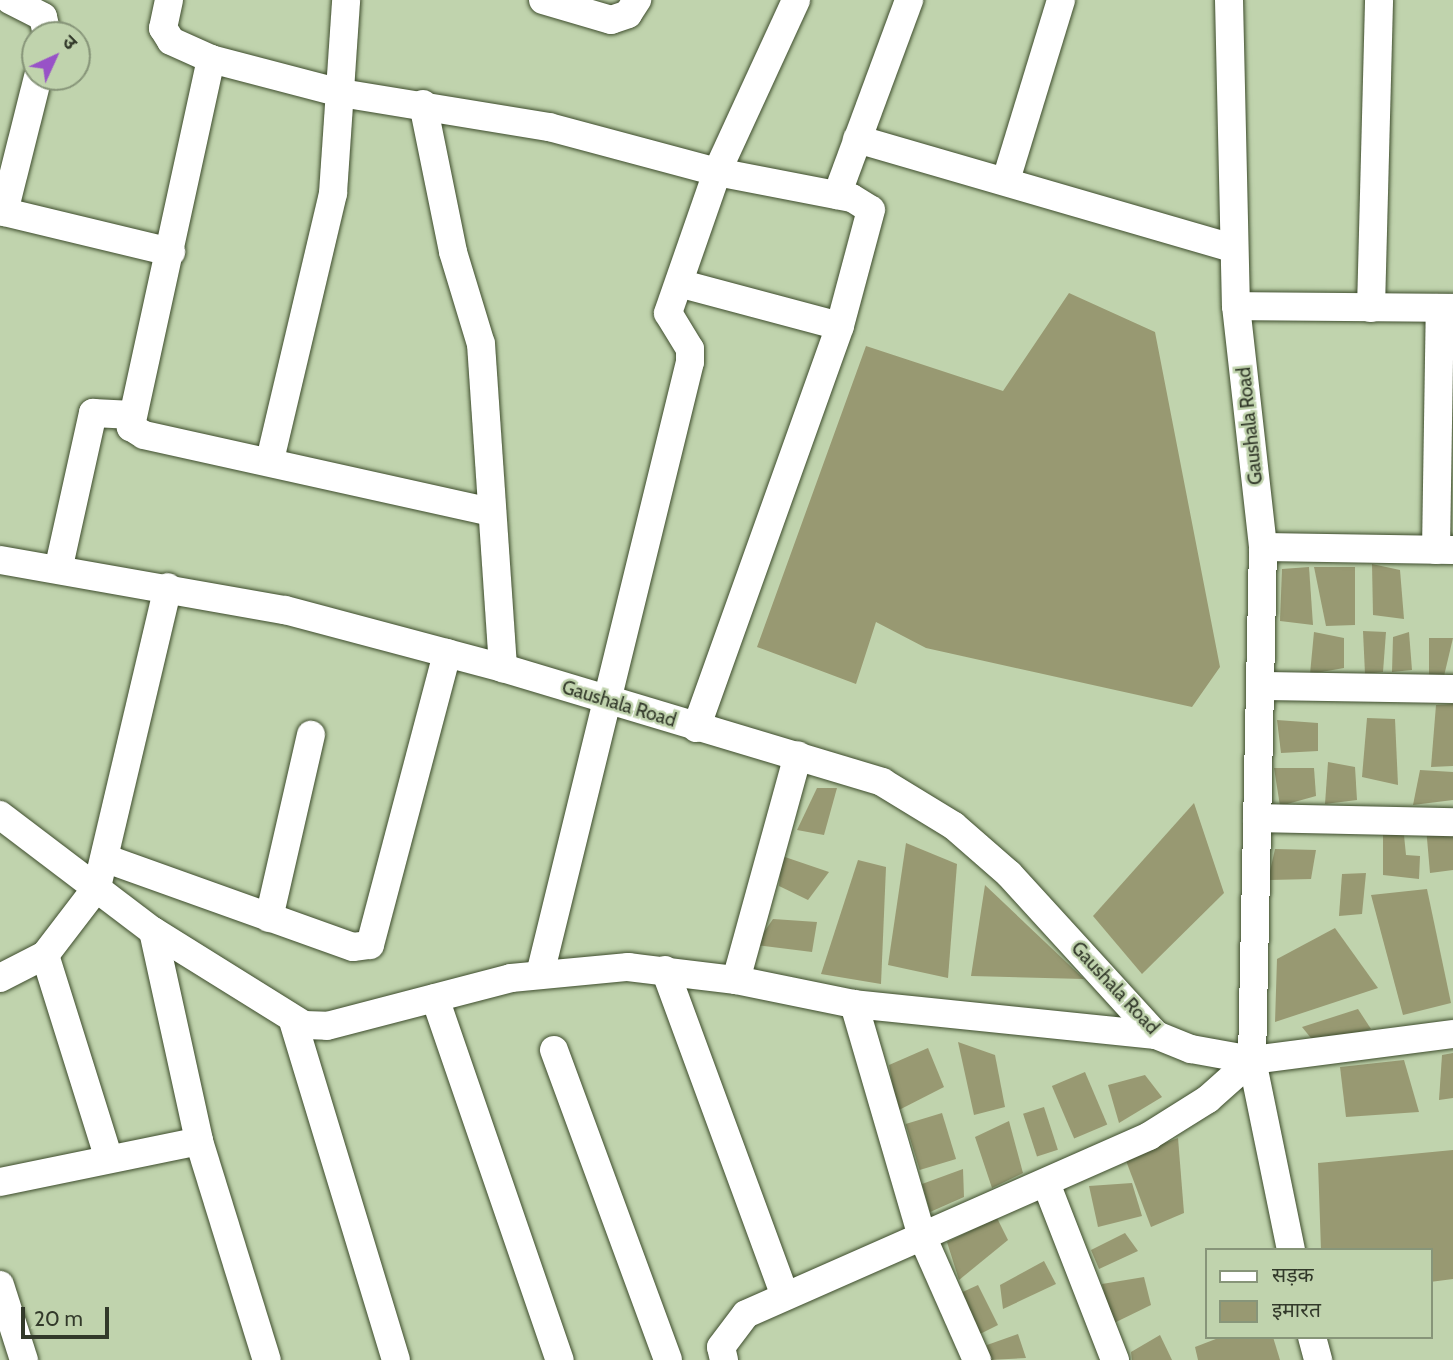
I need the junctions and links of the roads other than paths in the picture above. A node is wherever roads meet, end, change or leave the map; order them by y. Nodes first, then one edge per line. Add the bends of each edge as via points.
1 (10, 0) edge
2 (169, 0) edge
3 (346, 0) edge
4 (543, 0) edge
5 (637, 0) edge
6 (796, 0) edge
7 (909, 0) edge
8 (1062, 0) edge
9 (1379, 0) edge
10 (1228, 1) edge
11 (44, 21) edge
12 (211, 59) junction
13 (34, 91) edge
14 (341, 93) junction
15 (423, 104) junction
16 (857, 139) junction
17 (716, 172) junction
18 (1006, 180) junction
19 (837, 195) junction
20 (2, 211) edge
21 (1233, 248) junction
22 (171, 253) junction
23 (682, 284) junction
24 (1236, 306) junction
25 (1371, 308) junction
26 (1447, 308) edge
27 (840, 326) junction
28 (128, 415) junction
29 (270, 460) junction
30 (492, 512) junction
31 (1263, 547) junction
32 (1444, 550) edge
33 (0, 560) edge
34 (59, 566) junction
35 (168, 587) junction
36 (447, 653) junction
37 (503, 668) junction
38 (1264, 686) junction
39 (1453, 688) edge
40 (604, 702) junction
41 (696, 728) junction
42 (311, 735) dead end
43 (798, 755) junction
44 (0, 815) edge
45 (1257, 818) junction
46 (1453, 822) edge
47 (107, 859) junction
48 (97, 887) junction
49 (269, 918) junction
50 (153, 931) junction
51 (44, 955) junction
52 (664, 970) junction
53 (541, 974) junction
54 (0, 978) edge
55 (736, 979) junction
56 (435, 998) junction
57 (854, 1004) junction
58 (293, 1021) junction
59 (1453, 1034) edge
60 (1156, 1035) junction
61 (554, 1050) dead end
62 (1252, 1060) junction
63 (200, 1141) junction
64 (108, 1156) junction
65 (0, 1182) edge
66 (1046, 1183) junction
67 (922, 1236) junction
68 (1291, 1248) edge
69 (0, 1285) edge
70 (784, 1293) junction
71 (1313, 1339) edge
72 (24, 1360) edge
73 (267, 1360) edge
74 (396, 1360) edge
75 (560, 1360) edge
76 (668, 1360) edge
77 (724, 1360) edge
78 (977, 1360) edge
79 (1115, 1360) edge
80 (1318, 1360) edge

1 - 11 street
2 - 12 street via 163,28 171,41
3 - 14 street
4 - 5 street via 611,20 628,14
6 - 17 street
7 - 16 street
8 - 18 street
9 - 25 street
10 - 21 street, Gaushala Road
12 - 14 street
12 - 22 street
13 - 20 street
14 - 15 street
14 - 29 street via 333,193
15 - 17 street via 549,127
15 - 30 street via 453,253 481,344
16 - 18 street
16 - 19 street
17 - 19 street
17 - 23 street
18 - 21 street
19 - 27 street via 865,203 872,216
20 - 22 street
21 - 24 street, Gaushala Road
22 - 28 street
23 - 27 street
23 - 40 street via 668,313 690,349 690,362
24 - 25 street
24 - 31 street, Gaushala Road
25 - 26 street
26 - 32 street
27 - 41 street
28 - 29 street via 131,427 144,435
28 - 34 street via 93,414
29 - 30 street
30 - 37 street
31 - 32 street
31 - 38 street, Gaushala Road
33 - 34 street, Gaushala Road
34 - 35 street, Gaushala Road
35 - 36 street, Gaushala Road
35 - 47 street
36 - 37 street, Gaushala Road
36 - 49 street via 374,941 353,947
37 - 40 street, Gaushala Road
38 - 39 street
38 - 45 street, Gaushala Road
40 - 41 street, Gaushala Road
40 - 53 street
41 - 43 street, Gaushala Road
42 - 49 street
43 - 55 street
43 - 60 street, Gaushala Road via 882,782 954,826 1009,874
44 - 48 street
45 - 46 street
45 - 62 street, Gaushala Road
47 - 48 street
47 - 49 street
48 - 50 street
48 - 51 street
50 - 58 street
50 - 63 street
51 - 54 street
51 - 64 street
52 - 53 street
52 - 55 street
52 - 70 street
53 - 56 street
55 - 57 street
56 - 58 street via 327,1026
56 - 75 street
57 - 60 street
57 - 67 street
58 - 74 street
59 - 62 street
60 - 62 street, Gaushala Road via 1191,1049
61 - 76 street
62 - 66 street via 1182,1116
62 - 68 street
63 - 64 street
63 - 73 street
64 - 65 street
66 - 67 street
66 - 79 street
67 - 70 street
67 - 78 street
69 - 72 street
70 - 77 street via 731,1329 721,1347
71 - 80 street

